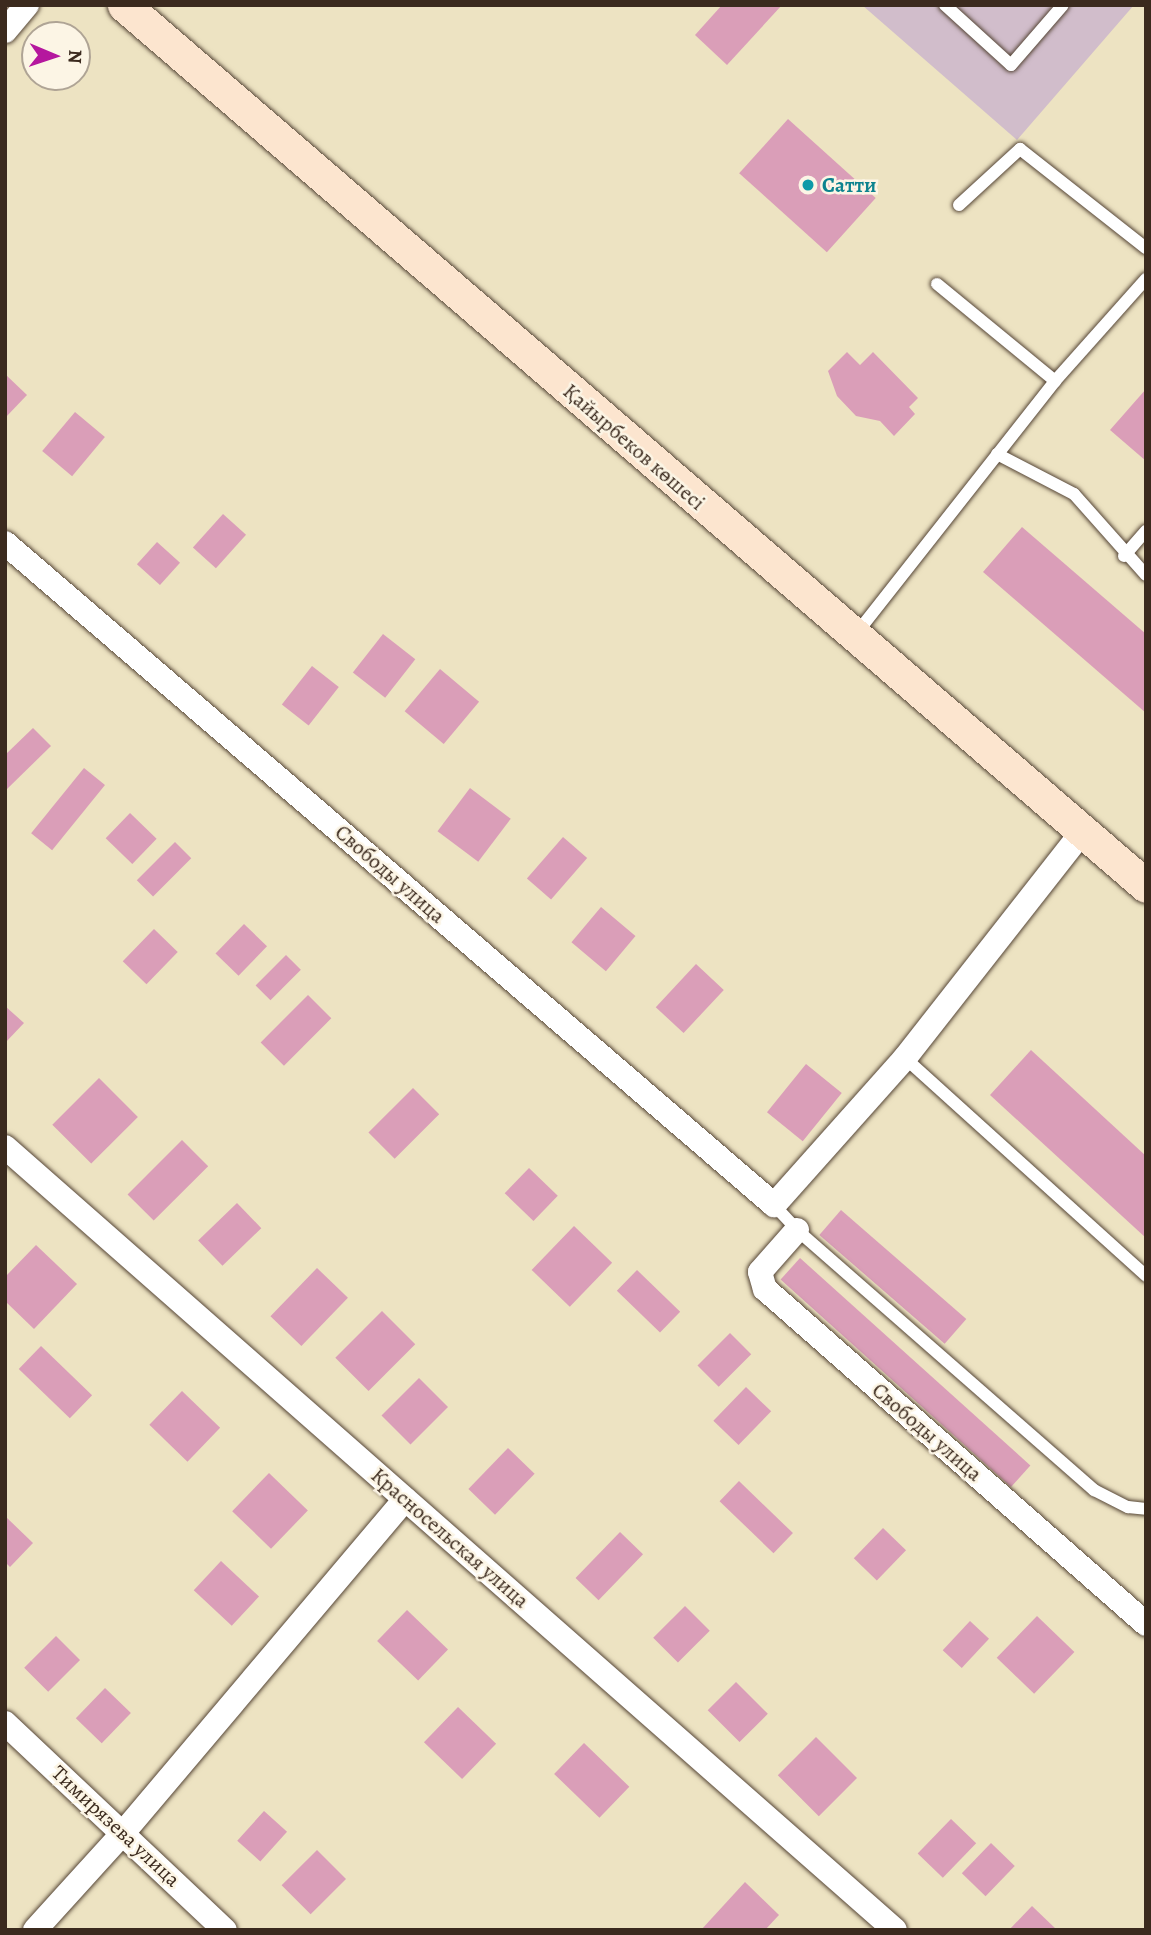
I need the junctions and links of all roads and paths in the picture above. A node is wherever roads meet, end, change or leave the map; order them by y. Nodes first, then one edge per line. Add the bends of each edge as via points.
1 (27, 5) edge
2 (124, 5) edge
3 (945, 5) edge
4 (1063, 5) edge
5 (5, 31) edge
6 (959, 205) dead end
7 (1146, 248) edge
8 (1146, 279) edge
9 (937, 284) dead end
10 (1055, 381) junction
11 (998, 454) junction
12 (1146, 531) edge
13 (5, 543) edge
14 (1124, 556) junction
15 (1146, 575) edge
16 (854, 637) junction
17 (1083, 831) junction
18 (1146, 886) edge
19 (905, 1058) junction
20 (5, 1147) edge
21 (774, 1205) junction
22 (797, 1230) junction
23 (1146, 1276) edge
24 (405, 1499) junction
25 (1146, 1509) edge
26 (1146, 1625) edge
27 (5, 1723) edge
28 (123, 1833) junction
29 (35, 1930) edge
30 (225, 1930) edge
31 (895, 1930) edge

1 - 5 street
2 - 16 main road, Қайырбеков көшесі
3 - 4 lane via 1011,65
6 - 7 lane via 1020,149
8 - 10 lane
9 - 10 lane
10 - 11 lane
11 - 14 lane via 1074,495
11 - 16 lane
12 - 14 lane
13 - 21 street, Свободы улица
14 - 15 lane
16 - 17 main road, Қайырбеков көшесі
17 - 18 main road, Қайырбеков көшесі
17 - 19 street
19 - 21 street
19 - 23 lane
20 - 24 street, Красносельская улица
21 - 22 lane
22 - 25 lane via 1094,1490 1128,1507
22 - 26 street, Свободы улица via 760,1272 765,1289
24 - 28 street
24 - 31 street, Красносельская улица
27 - 28 street, Тимирязева улица
28 - 29 street
28 - 30 street, Тимирязева улица

